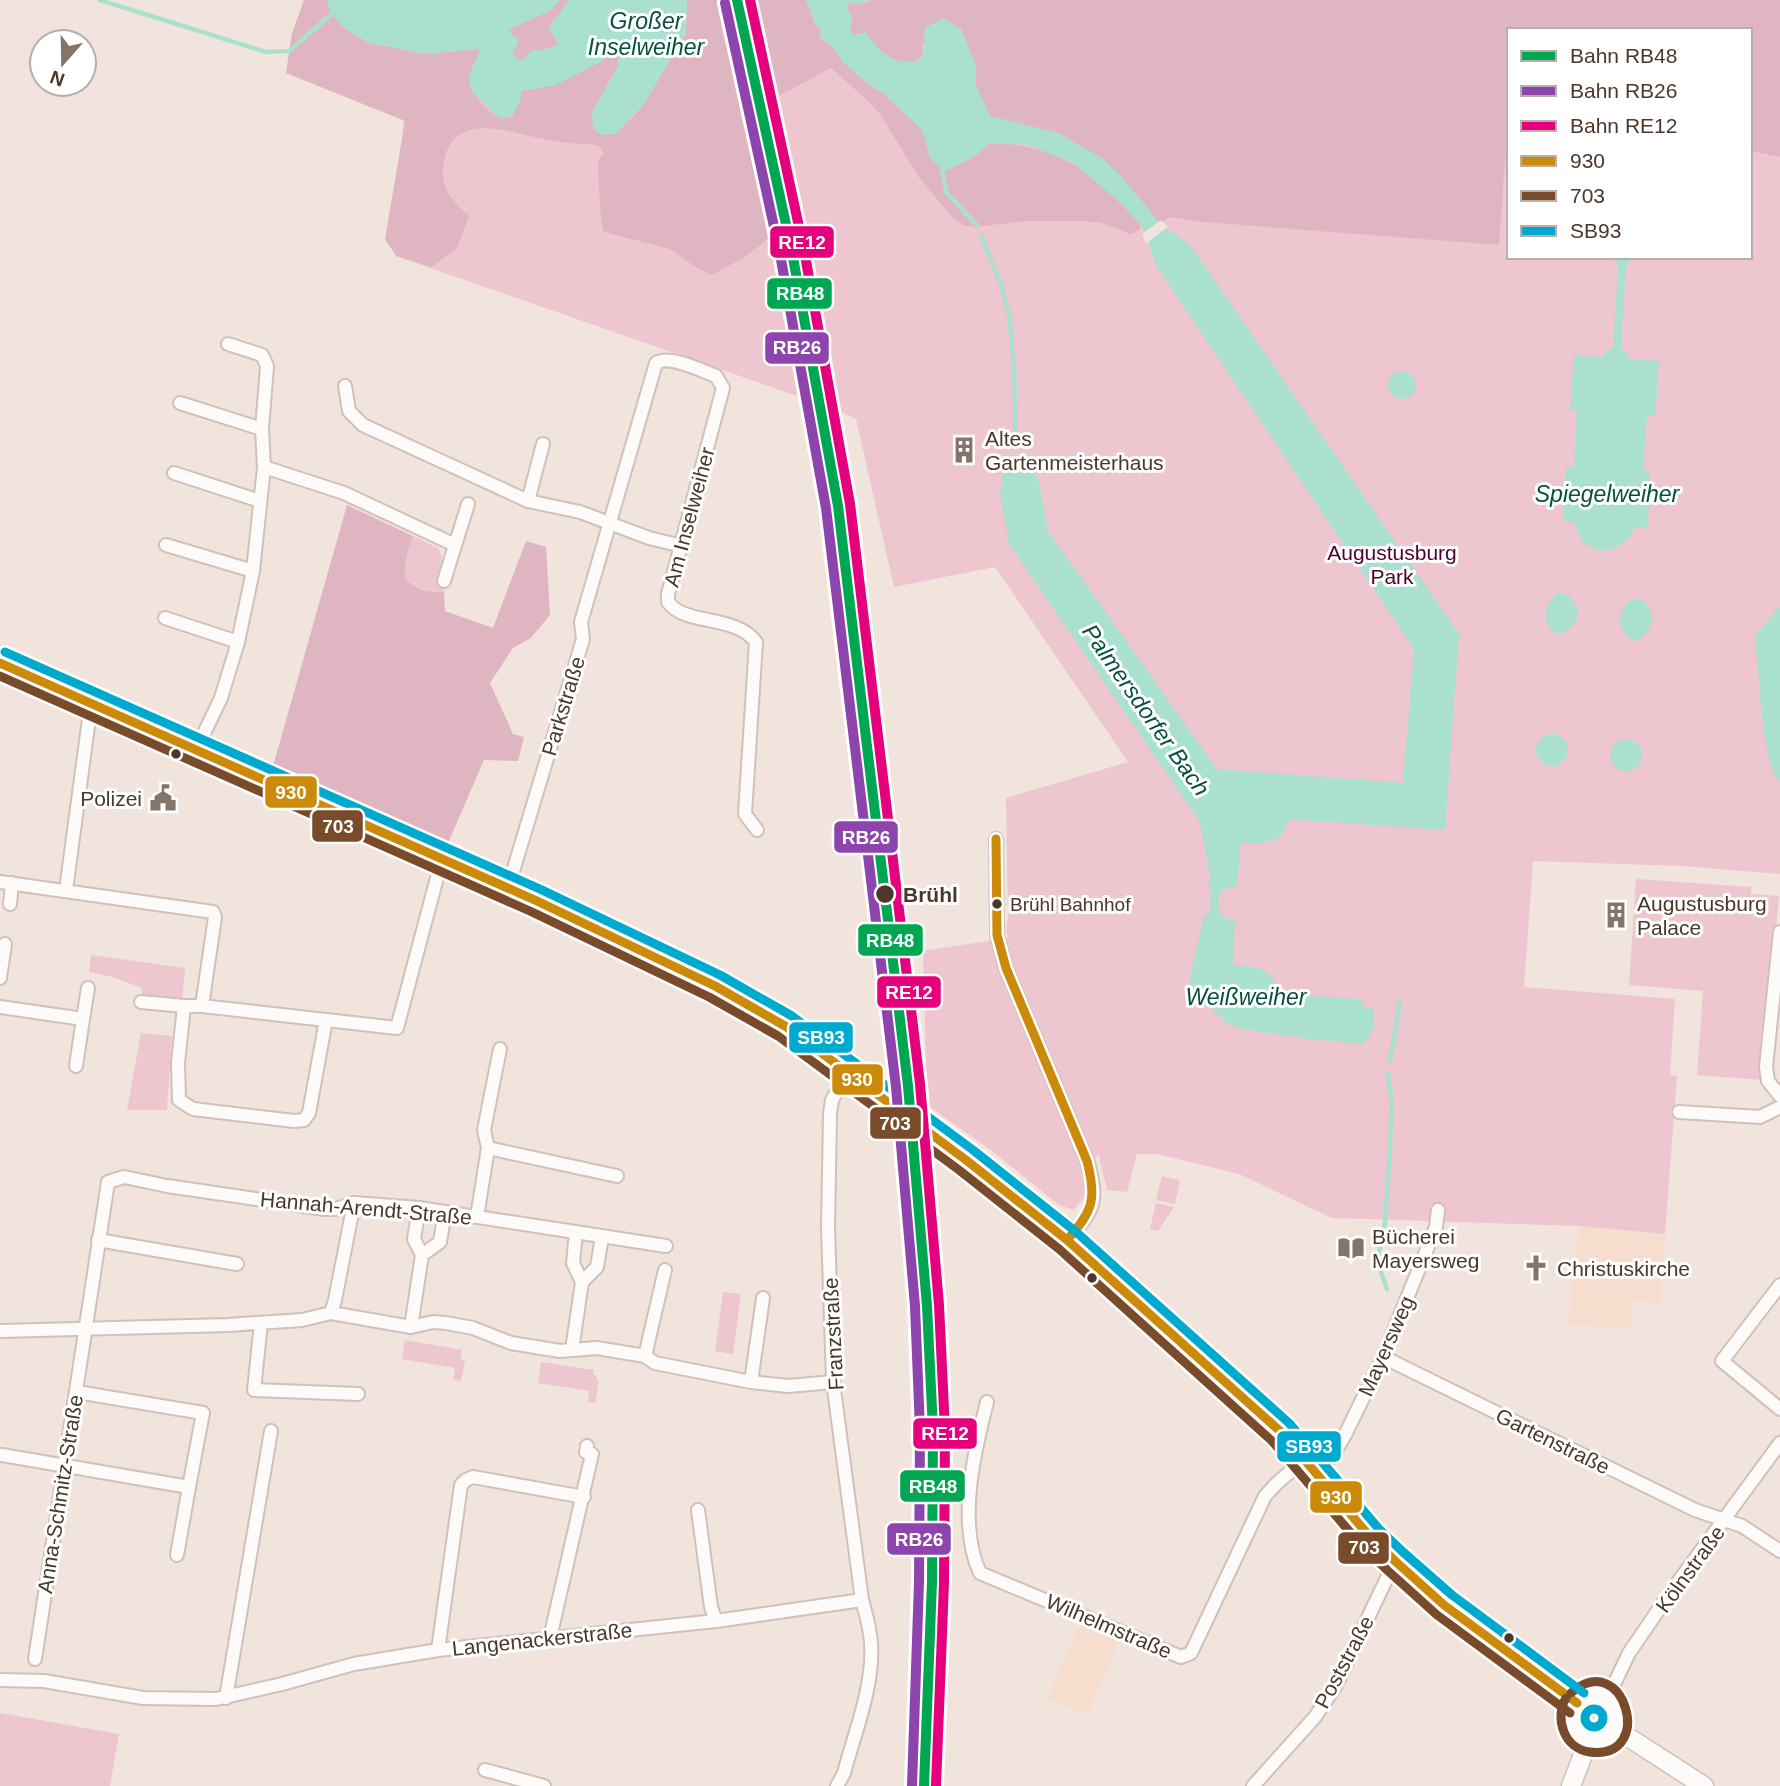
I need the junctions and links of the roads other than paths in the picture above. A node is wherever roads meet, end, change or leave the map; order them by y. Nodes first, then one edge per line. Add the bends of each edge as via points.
1 (228, 344) dead end
2 (695, 368) joint
3 (345, 386) dead end
4 (180, 404) dead end
5 (262, 429) junction
6 (543, 444) dead end
7 (264, 467) junction
8 (174, 474) dead end
9 (260, 500) junction
10 (528, 501) junction
11 (468, 503) dead end
12 (608, 524) junction
13 (166, 545) dead end
14 (455, 545) junction
15 (682, 546) junction
16 (253, 571) junction
17 (444, 581) dead end
18 (165, 618) dead end
19 (238, 642) junction
20 (0, 663) edge
21 (91, 704) junction
22 (196, 750) junction
23 (757, 830) dead end
24 (996, 839) dead end
25 (442, 859) junction
26 (6, 882) edge
27 (508, 888) junction
28 (66, 890) junction
29 (10, 904) dead end
30 (1780, 932) edge
31 (5, 944) dead end
32 (0, 978) edge
33 (88, 988) dead end
34 (141, 1002) dead end
35 (184, 1006) junction
36 (202, 1006) junction
37 (0, 1007) edge
38 (83, 1020) junction
39 (326, 1020) junction
40 (500, 1049) dead end
41 (76, 1066) dead end
42 (848, 1072) junction
43 (1780, 1096) edge
44 (1780, 1107) edge
45 (1679, 1112) dead end
46 (488, 1148) junction
47 (617, 1176) dead end
48 (108, 1182) joint
49 (354, 1203) junction
50 (419, 1208) junction
51 (1438, 1210) dead end
52 (445, 1212) junction
53 (477, 1217) junction
54 (576, 1232) junction
55 (602, 1237) junction
56 (98, 1240) junction
57 (1068, 1240) junction
58 (667, 1246) dead end
59 (422, 1255) junction
60 (237, 1264) dead end
61 (664, 1270) dead end
62 (582, 1282) junction
63 (1780, 1285) edge
64 (763, 1298) dead end
65 (331, 1313) junction
66 (261, 1323) junction
67 (411, 1327) junction
68 (85, 1329) junction
69 (0, 1331) edge
70 (572, 1350) junction
71 (645, 1356) junction
72 (1383, 1357) junction
73 (751, 1382) junction
74 (834, 1382) junction
75 (77, 1392) junction
76 (358, 1394) dead end
77 (987, 1402) dead end
78 (1780, 1409) edge
79 (271, 1431) dead end
80 (1780, 1443) edge
81 (587, 1446) dead end
82 (2, 1455) edge
83 (64, 1466) junction
84 (1309, 1466) junction
85 (189, 1487) junction
86 (584, 1497) junction
87 (698, 1510) dead end
88 (1726, 1520) junction
89 (1780, 1551) edge
90 (177, 1555) dead end
91 (1395, 1561) junction
92 (862, 1600) junction
93 (716, 1621) junction
94 (550, 1638) junction
95 (438, 1650) junction
96 (35, 1659) dead end
97 (0, 1680) edge
98 (226, 1698) junction
99 (1607, 1699) junction
100 (1577, 1703) junction
101 (1614, 1728) junction
102 (1588, 1739) junction
103 (485, 1770) dead end
104 (544, 1786) edge
105 (837, 1786) edge
106 (1253, 1786) edge
107 (1571, 1786) edge
108 (1704, 1786) edge

1 - 5 street via 262,355 267,366
2 - 12 street, Parkstraße via 670,360 656,363
2 - 15 street, Am Inselweiher via 716,376 723,388
3 - 10 street via 349,411 363,425
4 - 5 street
5 - 7 street
6 - 10 street
7 - 9 street
7 - 14 street via 344,493
8 - 9 street
9 - 16 street
10 - 12 street via 580,512
11 - 14 street
12 - 15 street
12 - 27 street, Parkstraße via 581,622 583,639
13 - 16 street
14 - 17 street
15 - 23 street, Am Inselweiher via 668,594 672,608 740,628 756,642 745,814
16 - 19 street
18 - 19 street
19 - 22 street via 221,698
20 - 21 main road
21 - 22 main road
21 - 28 street
22 - 25 main road
24 - 57 street via 997,935 1006,968 1094,1186 1086,1220
25 - 27 main road
25 - 39 street via 397,1028
26 - 28 street
26 - 29 street
27 - 42 main road via 738,998
28 - 36 street via 213,912
30 - 43 street via 1766,1067 1768,1081
31 - 32 street
33 - 38 street
34 - 35 street
35 - 36 street
35 - 39 street via 179,1100 193,1109 294,1121 304,1120 309,1113
36 - 39 street
37 - 38 street
38 - 41 street
40 - 46 street via 484,1130
42 - 57 main road
42 - 74 street, Franzstraße via 832,1100 830,1114 828,1227
44 - 45 street via 1760,1118
46 - 47 street
46 - 53 street
48 - 49 street, Hannah-Arendt-Straße via 124,1177 324,1209
48 - 56 street, Anna-Schmitz-Straße
49 - 50 street, Hannah-Arendt-Straße
49 - 65 street
50 - 52 street, Hannah-Arendt-Straße
50 - 59 street via 414,1239
51 - 72 street, Mayersweg via 1436,1227
52 - 53 street, Hannah-Arendt-Straße
52 - 59 street via 440,1242
53 - 54 street, Hannah-Arendt-Straße
54 - 55 street, Hannah-Arendt-Straße
54 - 62 street via 573,1263
55 - 58 street, Hannah-Arendt-Straße
55 - 62 street via 597,1268
56 - 60 street
56 - 68 street, Anna-Schmitz-Straße
57 - 84 main road via 1281,1432
59 - 67 street
61 - 71 street
62 - 70 street
63 - 78 street via 1722,1360
64 - 73 street
65 - 66 street
65 - 67 street
66 - 68 street
66 - 76 street via 254,1390
67 - 70 street via 446,1323 511,1343
68 - 69 street
68 - 75 street, Anna-Schmitz-Straße
70 - 71 street via 597,1348
71 - 73 street via 655,1363
72 - 84 street, Mayersweg via 1331,1458
72 - 88 street, Gartenstraße via 1696,1510
73 - 74 street
74 - 92 street, Franzstraße
75 - 83 street, Anna-Schmitz-Straße
75 - 85 street via 202,1413
77 - 84 street, Wilhelmstraße via 972,1476 968,1536 980,1573 1181,1657 1191,1653 1265,1496 1277,1483
79 - 98 street
80 - 88 street, Kölnstraße
81 - 86 street via 586,1452 592,1454
82 - 83 street
83 - 85 street
83 - 96 street, Anna-Schmitz-Straße
84 - 91 main road
85 - 90 street
86 - 94 street
86 - 95 street via 473,1477 461,1485
87 - 93 street
88 - 89 street, Gartenstraße
88 - 99 street, Kölnstraße via 1636,1643
91 - 100 main road via 1444,1605
91 - 106 street, Poststraße via 1335,1687 1315,1717
92 - 93 street, Langenackerstraße
92 - 105 street, Franzstraße via 872,1645 870,1675
93 - 94 street, Langenackerstraße
94 - 95 street, Langenackerstraße
95 - 98 street, Langenackerstraße via 354,1664
97 - 98 street, Langenackerstraße via 44,1681 143,1698
99 - 100 main road via 1594,1695
99 - 101 main road via 1615,1709
100 - 102 main road via 1573,1724
101 - 102 main road via 1600,1739
101 - 108 main road
102 - 107 main road
103 - 104 street

